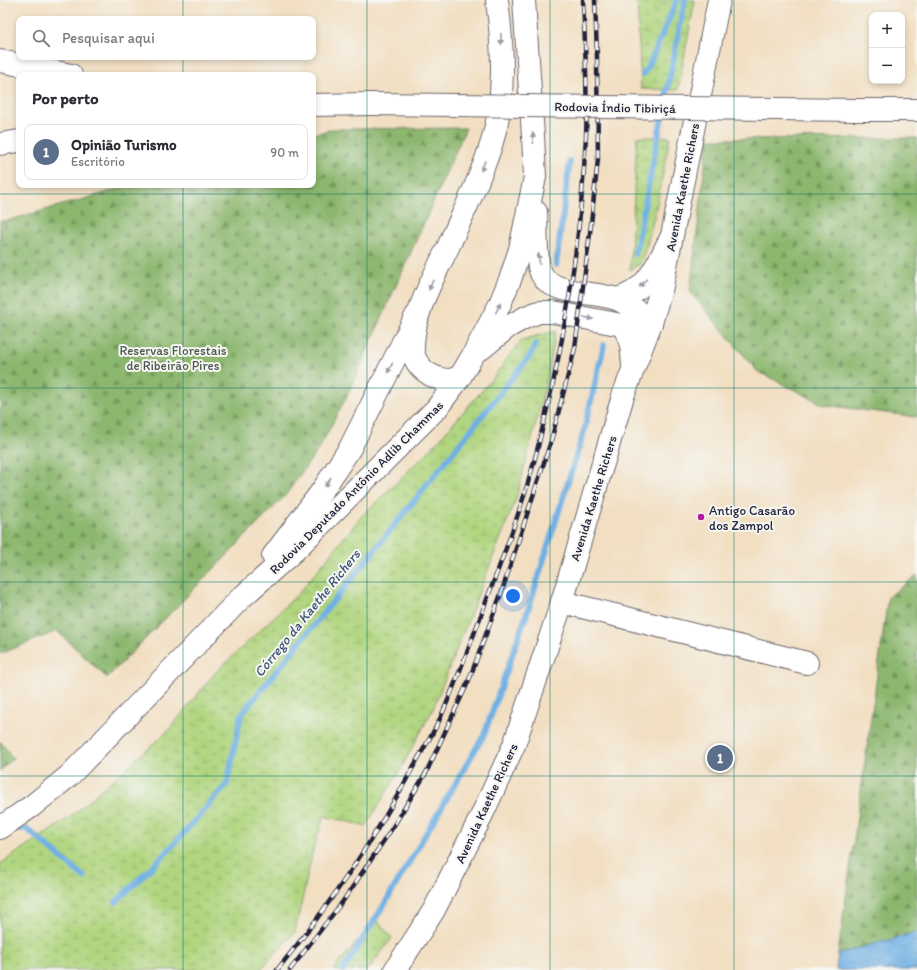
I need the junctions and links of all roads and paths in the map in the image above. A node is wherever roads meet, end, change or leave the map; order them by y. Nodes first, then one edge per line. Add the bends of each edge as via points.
1 (497, 0) edge
2 (524, 0) edge
3 (719, 0) edge
4 (0, 46) edge
5 (16, 56) edge
6 (25, 60) edge
7 (0, 61) edge
8 (46, 69) junction
9 (58, 72) edge
10 (316, 105) edge
11 (917, 110) edge
12 (16, 141) edge
13 (0, 144) edge
14 (535, 177) junction
15 (671, 238) junction
16 (617, 299) junction
17 (420, 308) junction
18 (651, 323) junction
19 (622, 325) junction
20 (474, 355) junction
21 (634, 367) junction
22 (460, 377) junction
23 (241, 598) junction
24 (562, 602) junction
25 (807, 663) dead end
26 (0, 828) edge
27 (395, 970) edge

1 -> 17 main road, Rodovia Deputado Antônio Adlib Chammas via 503,74 492,141 479,178
14 -> 2 main road, Rodovia Deputado Antônio Adlib Chammas
3 - 15 main road, Avenida Kaethe Richers
4 - 5 main road
6 - 8 main road
7 - 8 main road
8 - 9 main road
10 - 11 main road, Rodovia Índio Tibiriçá, bridge
12 - 13 main road
16 -> 14 main road via 560,288 544,279 538,261
20 -> 14 main road, Rodovia Deputado Antônio Adlib Chammas via 511,277 520,249
15 -> 16 main road via 656,266 639,288
15 - 18 main road, Avenida Kaethe Richers via 662,286
16 - 18 main road via 631,306
17 - 22 main road via 413,349 415,359 421,368 433,376 448,380
17 -> 23 main road, Rodovia Deputado Antônio Adlib Chammas via 350,448 301,520
18 - 19 main road
18 - 21 main road, Avenida Kaethe Richers
20 -> 19 main road via 508,327 539,312 553,312
19 - 21 main road via 630,339
20 - 22 main road, Rodovia Deputado Antônio Adlib Chammas
21 - 24 main road, Avenida Kaethe Richers via 623,396
22 - 23 main road, Rodovia Deputado Antônio Adlib Chammas via 437,408 295,550
23 - 26 main road, Rodovia Deputado Antônio Adlib Chammas via 70,775
24 - 25 main road
24 - 27 main road, Avenida Kaethe Richers via 511,752 434,910

